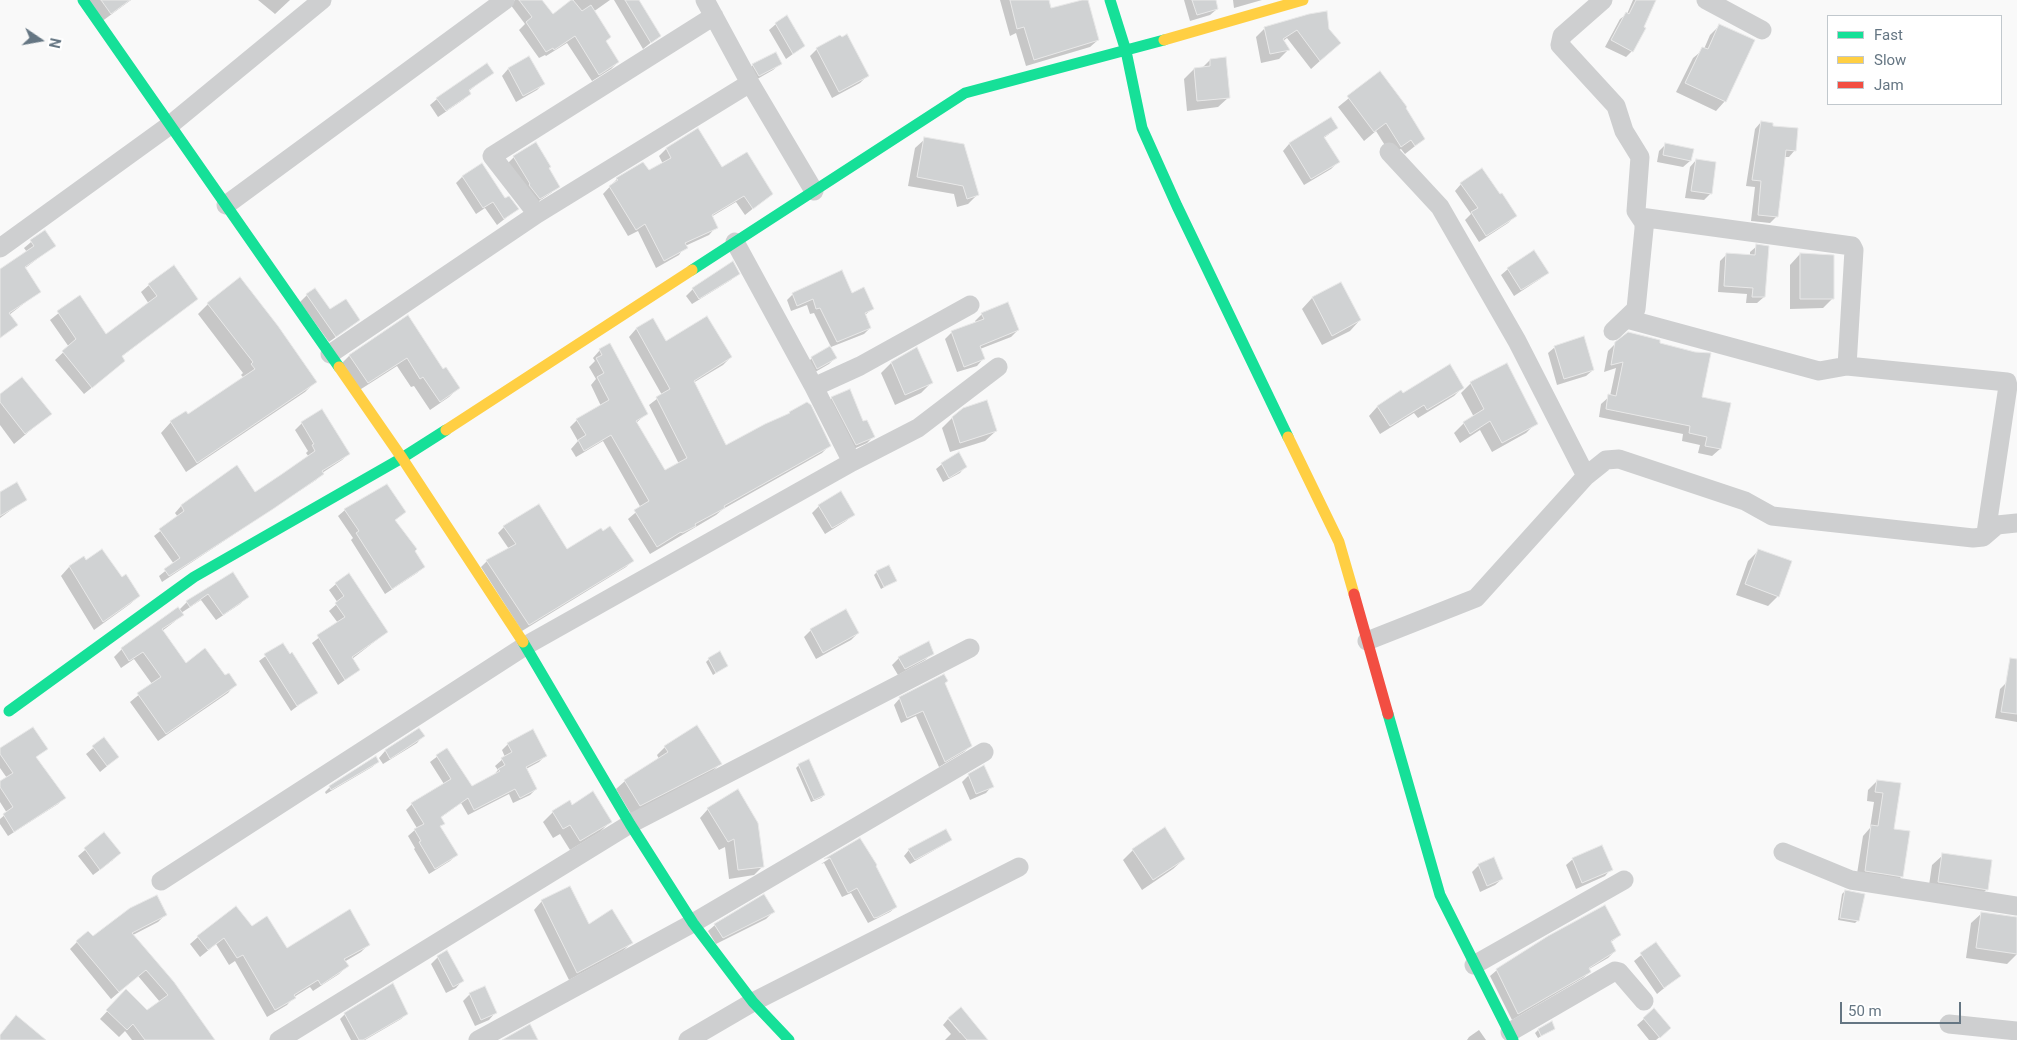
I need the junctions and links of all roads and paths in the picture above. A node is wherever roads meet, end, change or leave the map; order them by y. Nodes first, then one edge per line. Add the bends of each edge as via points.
1 (82, 0) edge
2 (322, 0) edge
3 (505, 0) edge
4 (704, 0) edge
5 (1110, 0) edge
6 (1303, 0) edge
7 (1603, 0) edge
8 (1706, 0) edge
9 (714, 16) junction
10 (1762, 30) dead end
11 (1126, 50) junction
12 (750, 83) junction
13 (170, 125) junction
14 (1389, 152) dead end
15 (814, 191) junction
16 (226, 205) junction
17 (536, 214) junction
18 (1640, 217) junction
19 (735, 242) junction
20 (0, 248) edge
21 (970, 305) dead end
22 (330, 354) junction
23 (1847, 366) junction
24 (998, 367) dead end
25 (814, 387) junction
26 (402, 458) junction
27 (852, 462) junction
28 (1586, 476) junction
29 (2017, 523) edge
30 (1986, 533) junction
31 (1367, 641) junction
32 (525, 646) junction
33 (970, 648) dead end
34 (9, 711) dead end
35 (984, 752) dead end
36 (630, 824) junction
37 (1783, 852) dead end
38 (1019, 867) dead end
39 (1624, 880) dead end
40 (161, 881) dead end
41 (2017, 906) edge
42 (693, 923) junction
43 (1474, 965) junction
44 (1644, 1001) dead end
45 (753, 1002) junction
46 (1948, 1024) dead end
47 (2017, 1031) edge
48 (1512, 1036) edge
49 (278, 1040) edge
50 (478, 1040) edge
51 (688, 1040) edge
52 (789, 1040) edge

1 - 13 street
2 - 13 street
3 - 16 street
4 - 9 street
5 - 11 street
6 - 11 street
7 - 18 street via 1562,36 1560,45 1616,106 1624,131 1640,157 1636,211
8 - 10 street
9 - 12 street
9 - 17 street via 492,156
11 - 15 street via 965,94
11 - 31 street via 1142,128 1339,542
12 - 15 street
12 - 17 street
13 - 16 street
13 - 20 street
14 - 28 street via 1440,207 1517,341
15 - 19 street
16 - 22 street
17 - 22 street
18 - 23 street via 1852,246
18 - 23 street via 1644,229 1636,309 1620,325 1819,370
19 - 25 street
19 - 26 street
21 - 25 street via 860,366
22 - 26 street
23 - 30 street via 2007,382
24 - 27 street via 918,428
25 - 27 street
26 - 32 street
26 - 34 street via 194,577
27 - 32 street
28 - 30 street via 1606,460 1619,459 1745,501 1772,516 1973,538 1983,537
28 - 31 street via 1476,598
29 - 30 street via 1997,525
31 - 43 street via 1440,895
32 - 36 street
32 - 40 street
33 - 36 street
35 - 42 street
36 - 42 street
36 - 49 street
37 - 41 street via 1852,880
38 - 45 street
39 - 43 street
42 - 45 street
42 - 50 street
43 - 48 street
44 - 48 street via 1615,971
45 - 51 street
45 - 52 street
46 - 47 street

